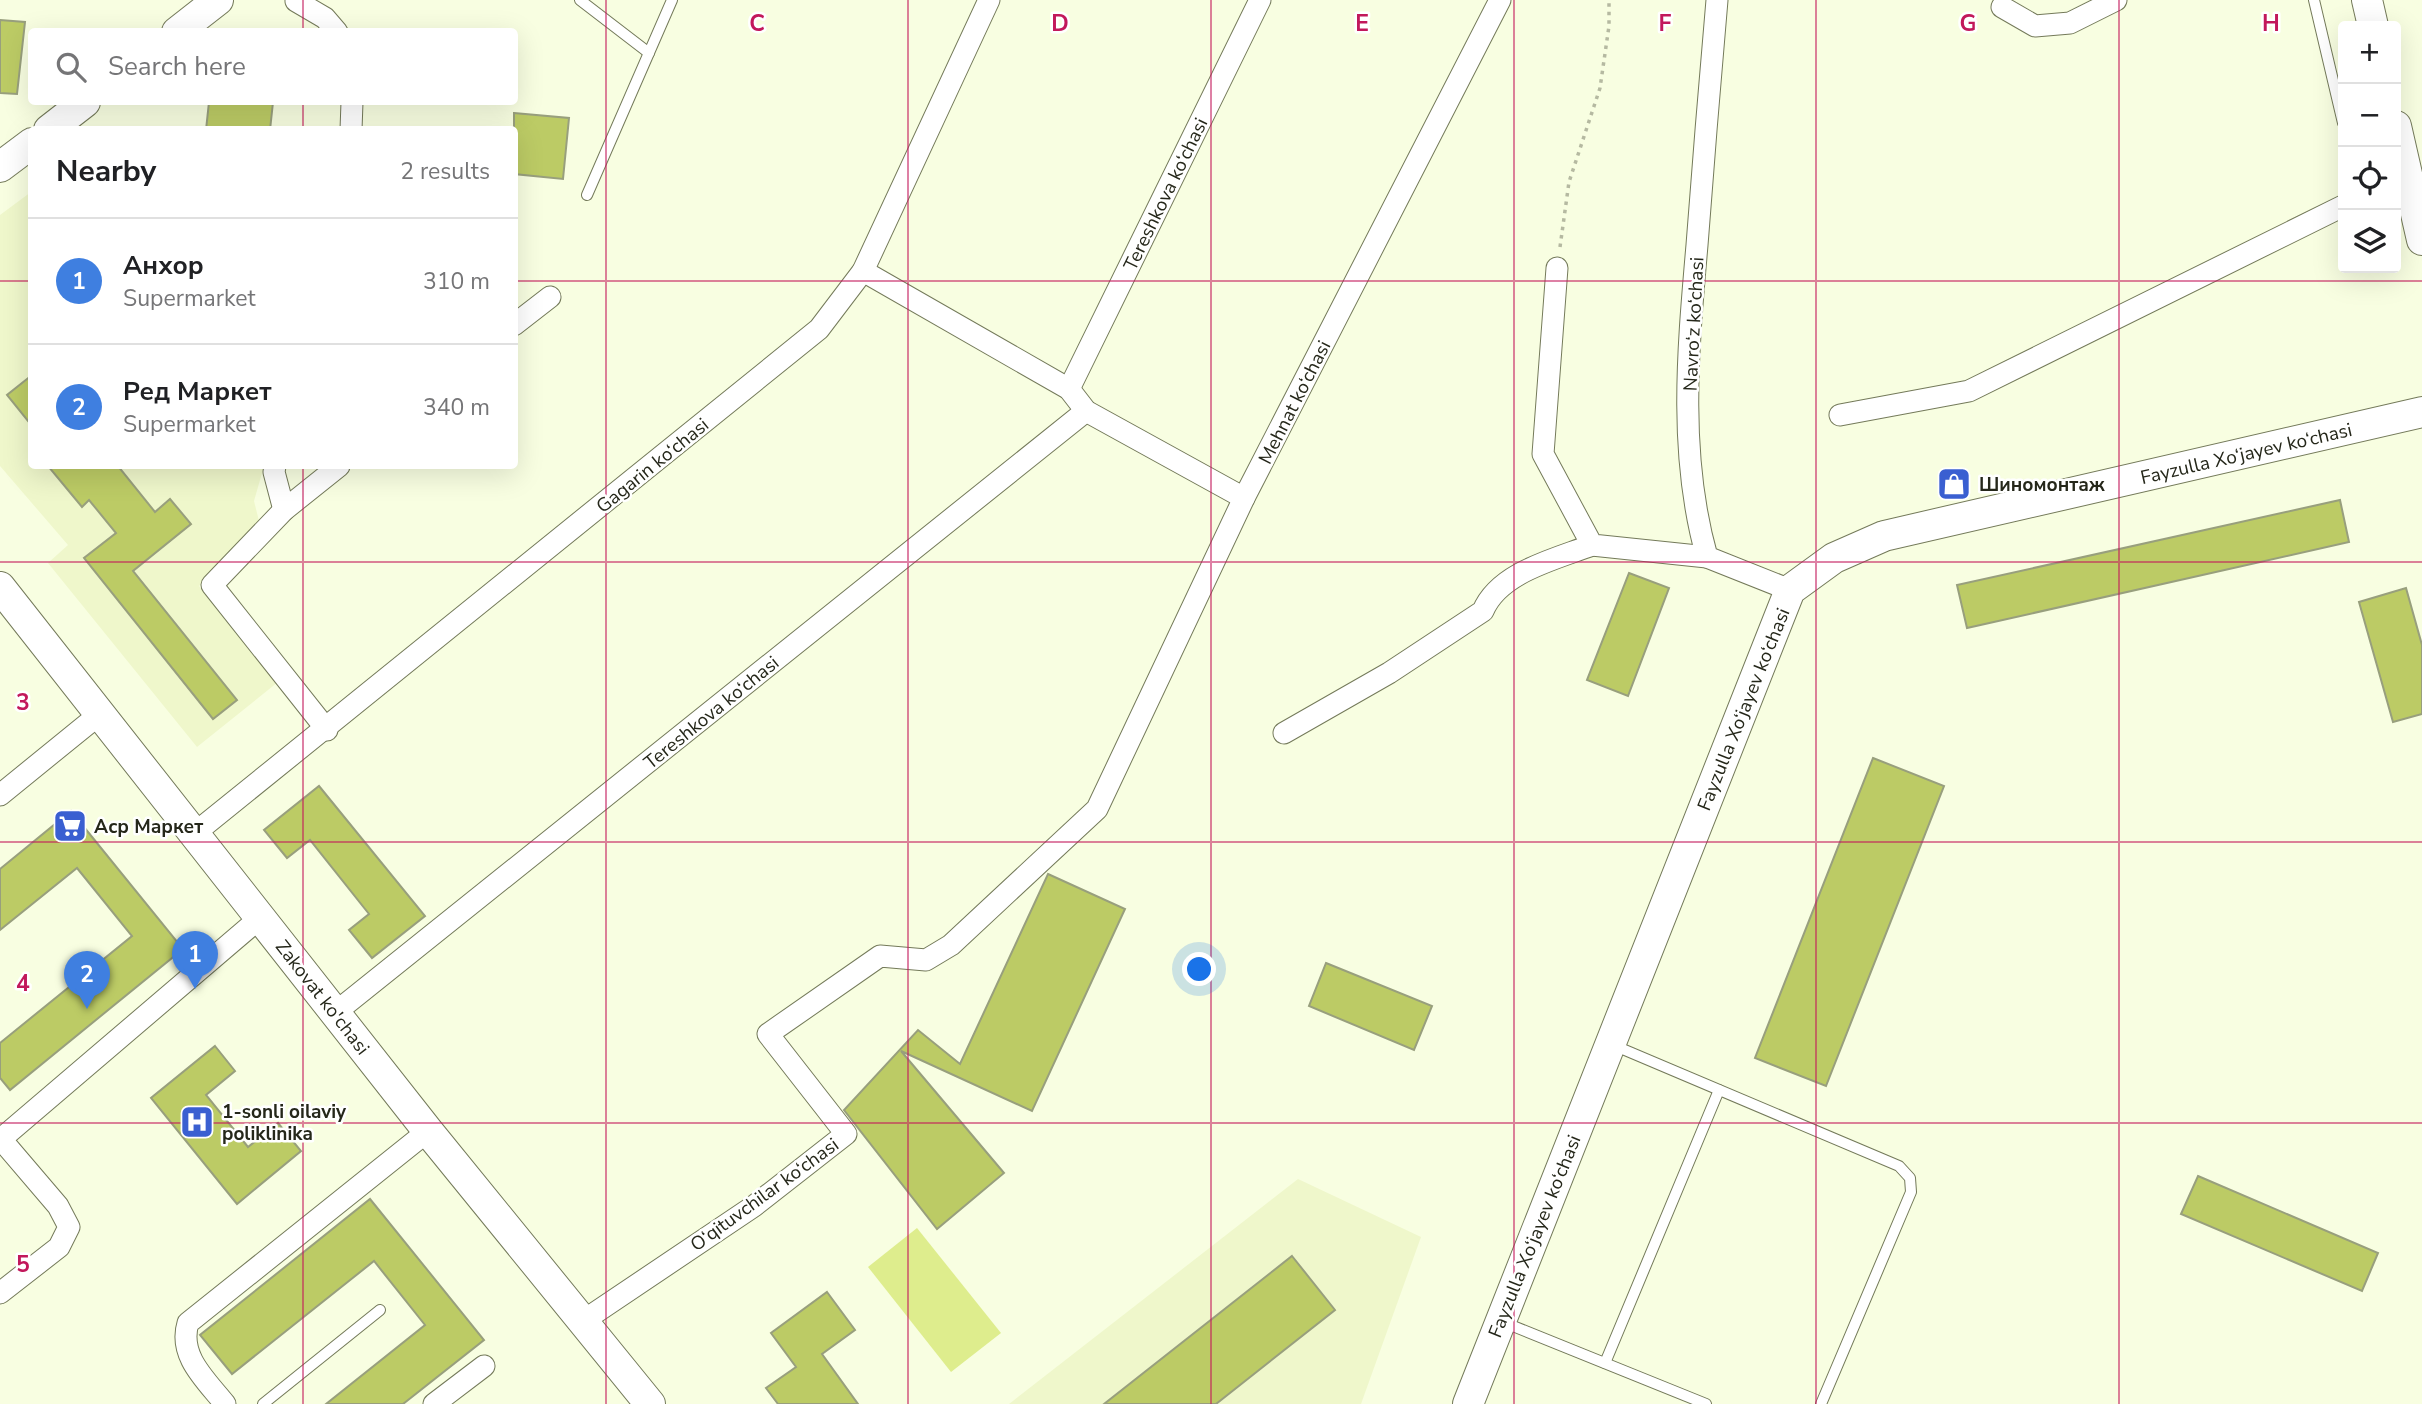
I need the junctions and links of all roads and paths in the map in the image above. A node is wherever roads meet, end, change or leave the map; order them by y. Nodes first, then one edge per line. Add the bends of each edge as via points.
1 (218, 0) edge
2 (580, 0) edge
3 (672, 0) edge
4 (989, 0) edge
5 (1260, 0) edge
6 (1500, 0) edge
7 (1609, 0) edge
8 (1717, 0) edge
9 (2116, 0) edge
10 (2315, 0) edge
11 (2367, 0) edge
12 (296, 1) edge
13 (2002, 7) dead end
14 (2372, 21) edge
15 (182, 28) edge
16 (334, 28) edge
17 (649, 53) junction
18 (2338, 101) edge
19 (82, 105) edge
20 (352, 105) edge
21 (54, 126) edge
22 (351, 126) edge
23 (28, 146) edge
24 (2398, 147) edge
25 (0, 167) edge
26 (2402, 179) edge
27 (587, 195) dead end
28 (2338, 208) edge
29 (2422, 240) edge
30 (1557, 268) joint
31 (863, 271) junction
32 (550, 297) dead end
33 (518, 322) edge
34 (1069, 389) junction
35 (1086, 411) junction
36 (2422, 412) edge
37 (1840, 415) dead end
38 (274, 469) edge
39 (335, 469) edge
40 (1244, 498) junction
41 (284, 510) junction
42 (1592, 545) junction
43 (1707, 557) junction
44 (0, 587) edge
45 (1790, 590) junction
46 (101, 713) junction
47 (327, 730) junction
48 (1284, 733) dead end
49 (0, 794) edge
50 (1097, 809) joint
51 (195, 833) junction
52 (261, 917) junction
53 (336, 1012) junction
54 (1610, 1044) junction
55 (1718, 1090) junction
56 (428, 1131) junction
57 (1, 1139) edge
58 (0, 1293) edge
59 (380, 1311) dead end
60 (583, 1321) junction
61 (1501, 1321) junction
62 (1605, 1363) junction
63 (484, 1366) dead end
64 (225, 1404) edge
65 (263, 1404) edge
66 (433, 1404) edge
67 (650, 1404) edge
68 (1468, 1404) edge
69 (1706, 1404) edge
70 (1821, 1404) edge

1 - 15 main road
2 - 17 lane
3 - 17 lane
4 - 31 street, Gagarin ko‘chasi
5 - 34 street, Tereshkova ko‘chasi
6 - 40 street, Mehnat ko‘chasi
7 - 30 path via 1600,88 1569,182
8 - 43 street, Navro‘z ko‘chasi via 1689,336 1688,461 1695,516
9 - 13 street via 2070,23 2035,26
10 - 18 lane
11 - 14 main road
12 - 16 street
17 - 27 lane
19 - 21 main road
20 - 22 street
23 - 25 main road
24 - 26 main road
26 - 29 main road
28 - 37 street via 1969,391
30 - 42 street via 1543,454
31 - 34 street
31 - 47 street, Gagarin ko‘chasi via 819,329
32 - 33 street
34 - 35 street
35 - 40 street
35 - 53 street, Tereshkova ko‘chasi
36 - 45 main road, Fayzulla Xo‘jayev ko‘chasi via 1884,536 1834,558
38 - 41 street
39 - 41 street
40 - 50 street, Mehnat ko‘chasi
41 - 47 street via 212,584
42 - 43 street
42 - 48 street via 1524,572 1488,600 1483,611 1389,673
43 - 45 street
44 - 46 main road, Zakovat ko'chasi
45 - 54 main road, Fayzulla Xo‘jayev ko‘chasi
46 - 49 street
46 - 51 main road, Zakovat ko'chasi
47 - 51 street, Gagarin ko‘chasi
50 - 60 street, O‘qituvchilar ko‘chasi via 951,945 926,960 880,956 768,1034 846,1134 754,1206
51 - 52 main road, Zakovat ko'chasi
52 - 53 main road, Zakovat ko'chasi
52 - 57 street
53 - 56 main road, Zakovat ko'chasi
54 - 55 lane
54 - 61 main road, Fayzulla Xo‘jayev ko‘chasi
55 - 62 lane
55 - 70 lane via 1899,1166 1910,1178 1911,1192
56 - 60 main road, Zakovat ko'chasi
56 - 64 street via 188,1323 183,1338 191,1361
57 - 58 street via 58,1206 69,1227 59,1247
59 - 65 lane
60 - 67 main road, Zakovat ko'chasi
61 - 62 lane
61 - 68 main road, Fayzulla Xo‘jayev ko‘chasi
62 - 69 lane
63 - 66 street

